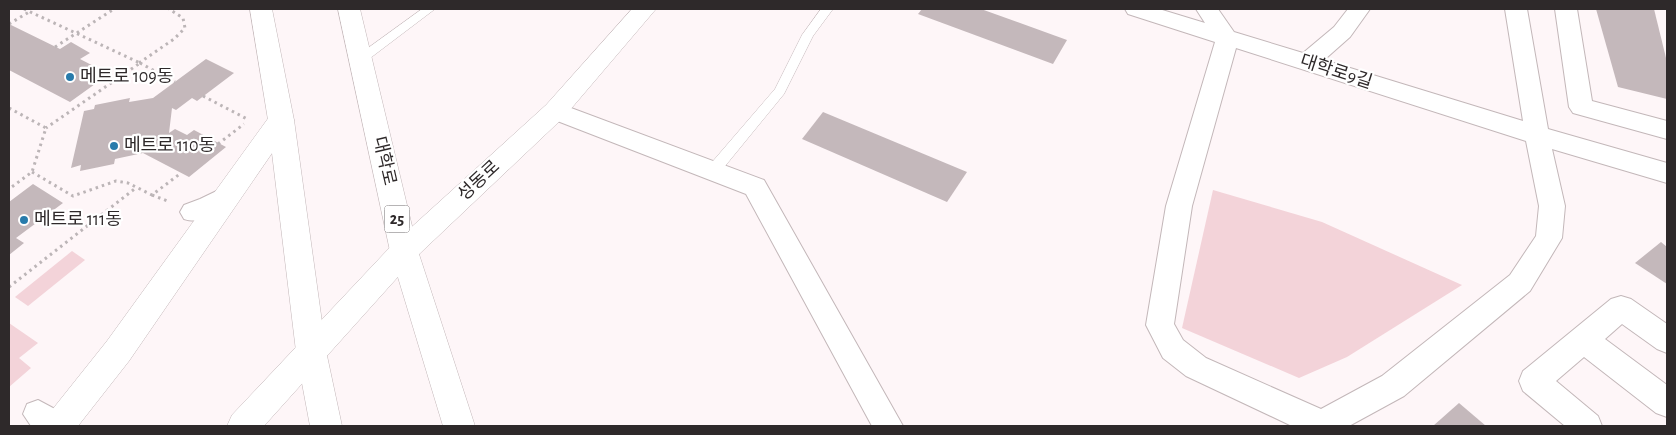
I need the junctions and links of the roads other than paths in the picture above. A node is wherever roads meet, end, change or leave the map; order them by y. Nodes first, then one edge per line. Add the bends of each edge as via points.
1 (260, 9) edge
2 (349, 9) edge
3 (429, 9) edge
4 (645, 9) edge
5 (827, 9) edge
6 (1136, 9) edge
7 (1207, 9) edge
8 (1359, 9) edge
9 (1516, 9) edge
10 (1566, 9) edge
11 (1227, 39) junction
12 (361, 59) junction
13 (1307, 62) junction
14 (555, 110) junction
15 (281, 120) junction
16 (1667, 130) edge
17 (1537, 135) junction
18 (712, 172) junction
19 (1667, 173) edge
20 (227, 196) junction
21 (193, 212) dead end
22 (404, 251) junction
23 (1584, 339) junction
24 (1667, 340) edge
25 (311, 350) junction
26 (1667, 403) edge
27 (51, 422) edge
28 (243, 426) edge
29 (326, 426) edge
30 (459, 426) edge
31 (888, 426) edge
32 (1321, 426) edge
33 (1587, 426) edge

1 - 15 main road
2 - 12 main road, 대학로 / 25
3 - 12 lane
4 - 14 main road, 성동로
5 - 18 lane via 808,35 780,91
6 - 11 street, 대학로9길
7 - 11 street
8 - 13 street via 1342,32
9 - 17 street
10 - 16 street via 1581,107
11 - 13 street, 대학로9길
11 - 32 street via 1179,206 1160,325 1173,349 1196,367
12 - 22 main road, 대학로 / 25
13 - 17 street, 대학로9길
14 - 18 street
14 - 22 main road, 성동로
15 - 20 main road
15 - 25 main road
17 - 19 street, 대학로9길
17 - 32 street via 1552,206 1550,230 1549,238 1520,282 1393,386
18 - 31 street via 755,187
20 - 21 street
20 - 27 main road via 118,351
22 - 25 main road, 성동로
22 - 30 main road, 대학로 / 25
23 - 24 street via 1621,308
23 - 26 street
23 - 33 street via 1534,381
25 - 28 main road, 성동로
25 - 29 main road

